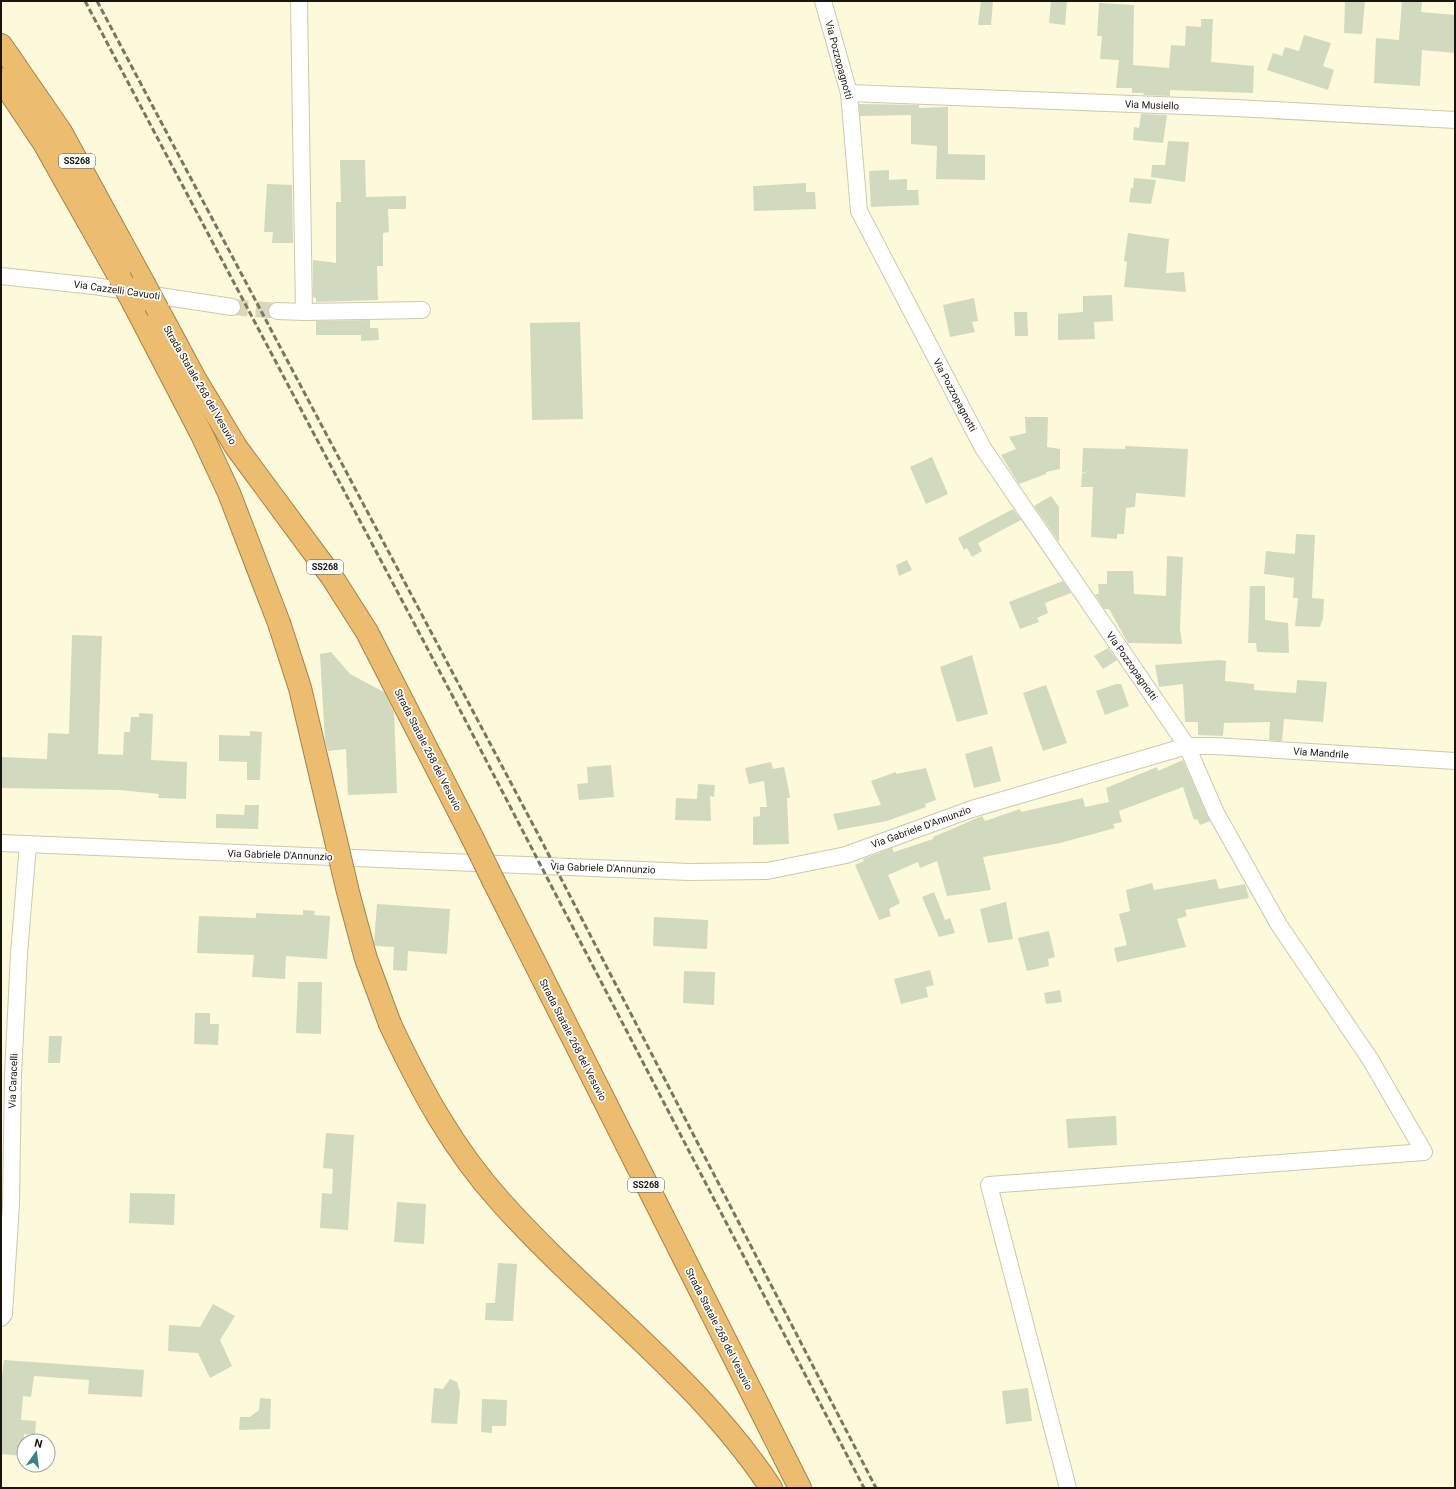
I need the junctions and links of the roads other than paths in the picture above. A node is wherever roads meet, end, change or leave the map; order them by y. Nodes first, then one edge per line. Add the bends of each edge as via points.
1 (299, 1) edge
2 (823, 1) edge
3 (1, 45) edge
4 (1, 79) edge
5 (849, 93) junction
6 (1455, 120) edge
7 (1, 276) edge
8 (232, 307) tunnel mouth
9 (422, 310) dead end
10 (276, 311) tunnel mouth
11 (304, 312) junction
12 (1187, 746) junction
13 (1455, 762) edge
14 (1, 843) edge
15 (28, 844) junction
16 (1, 1318) edge
17 (771, 1488) edge
18 (800, 1488) edge
19 (1068, 1488) edge

1 - 11 street
2 - 5 street, Via Pozzopagnotti
3 - 18 highway, Strada Statale 268 del Vesuvio / SS268, bridge via 61,132 195,379 236,447 332,577 367,632
4 - 17 highway, Strada Statale 268 del Vesuvio / SS268, bridge via 44,143 120,278 202,435 229,493 279,623 300,688 366,959 390,1024 416,1080 470,1164 500,1201 703,1403
5 - 6 street, Via Musiello via 1236,108
5 - 12 street, Via Pozzopagnotti via 859,211 983,448
7 - 8 street, Via Cazzelli Cavuoti via 94,286
9 - 11 street
10 - 11 street
12 - 13 street, Via Mandrile
12 - 15 street, Via Gabriele D'Annunzio via 972,809 846,855 767,871 689,872
12 - 19 street, Via Pozzopagnotti via 1216,813 1279,925 1370,1059 1424,1152 989,1185
14 - 15 street, Via Gabriele D'Annunzio
15 - 16 street, Via Caracelli via 13,1075 11,1204 4,1314

